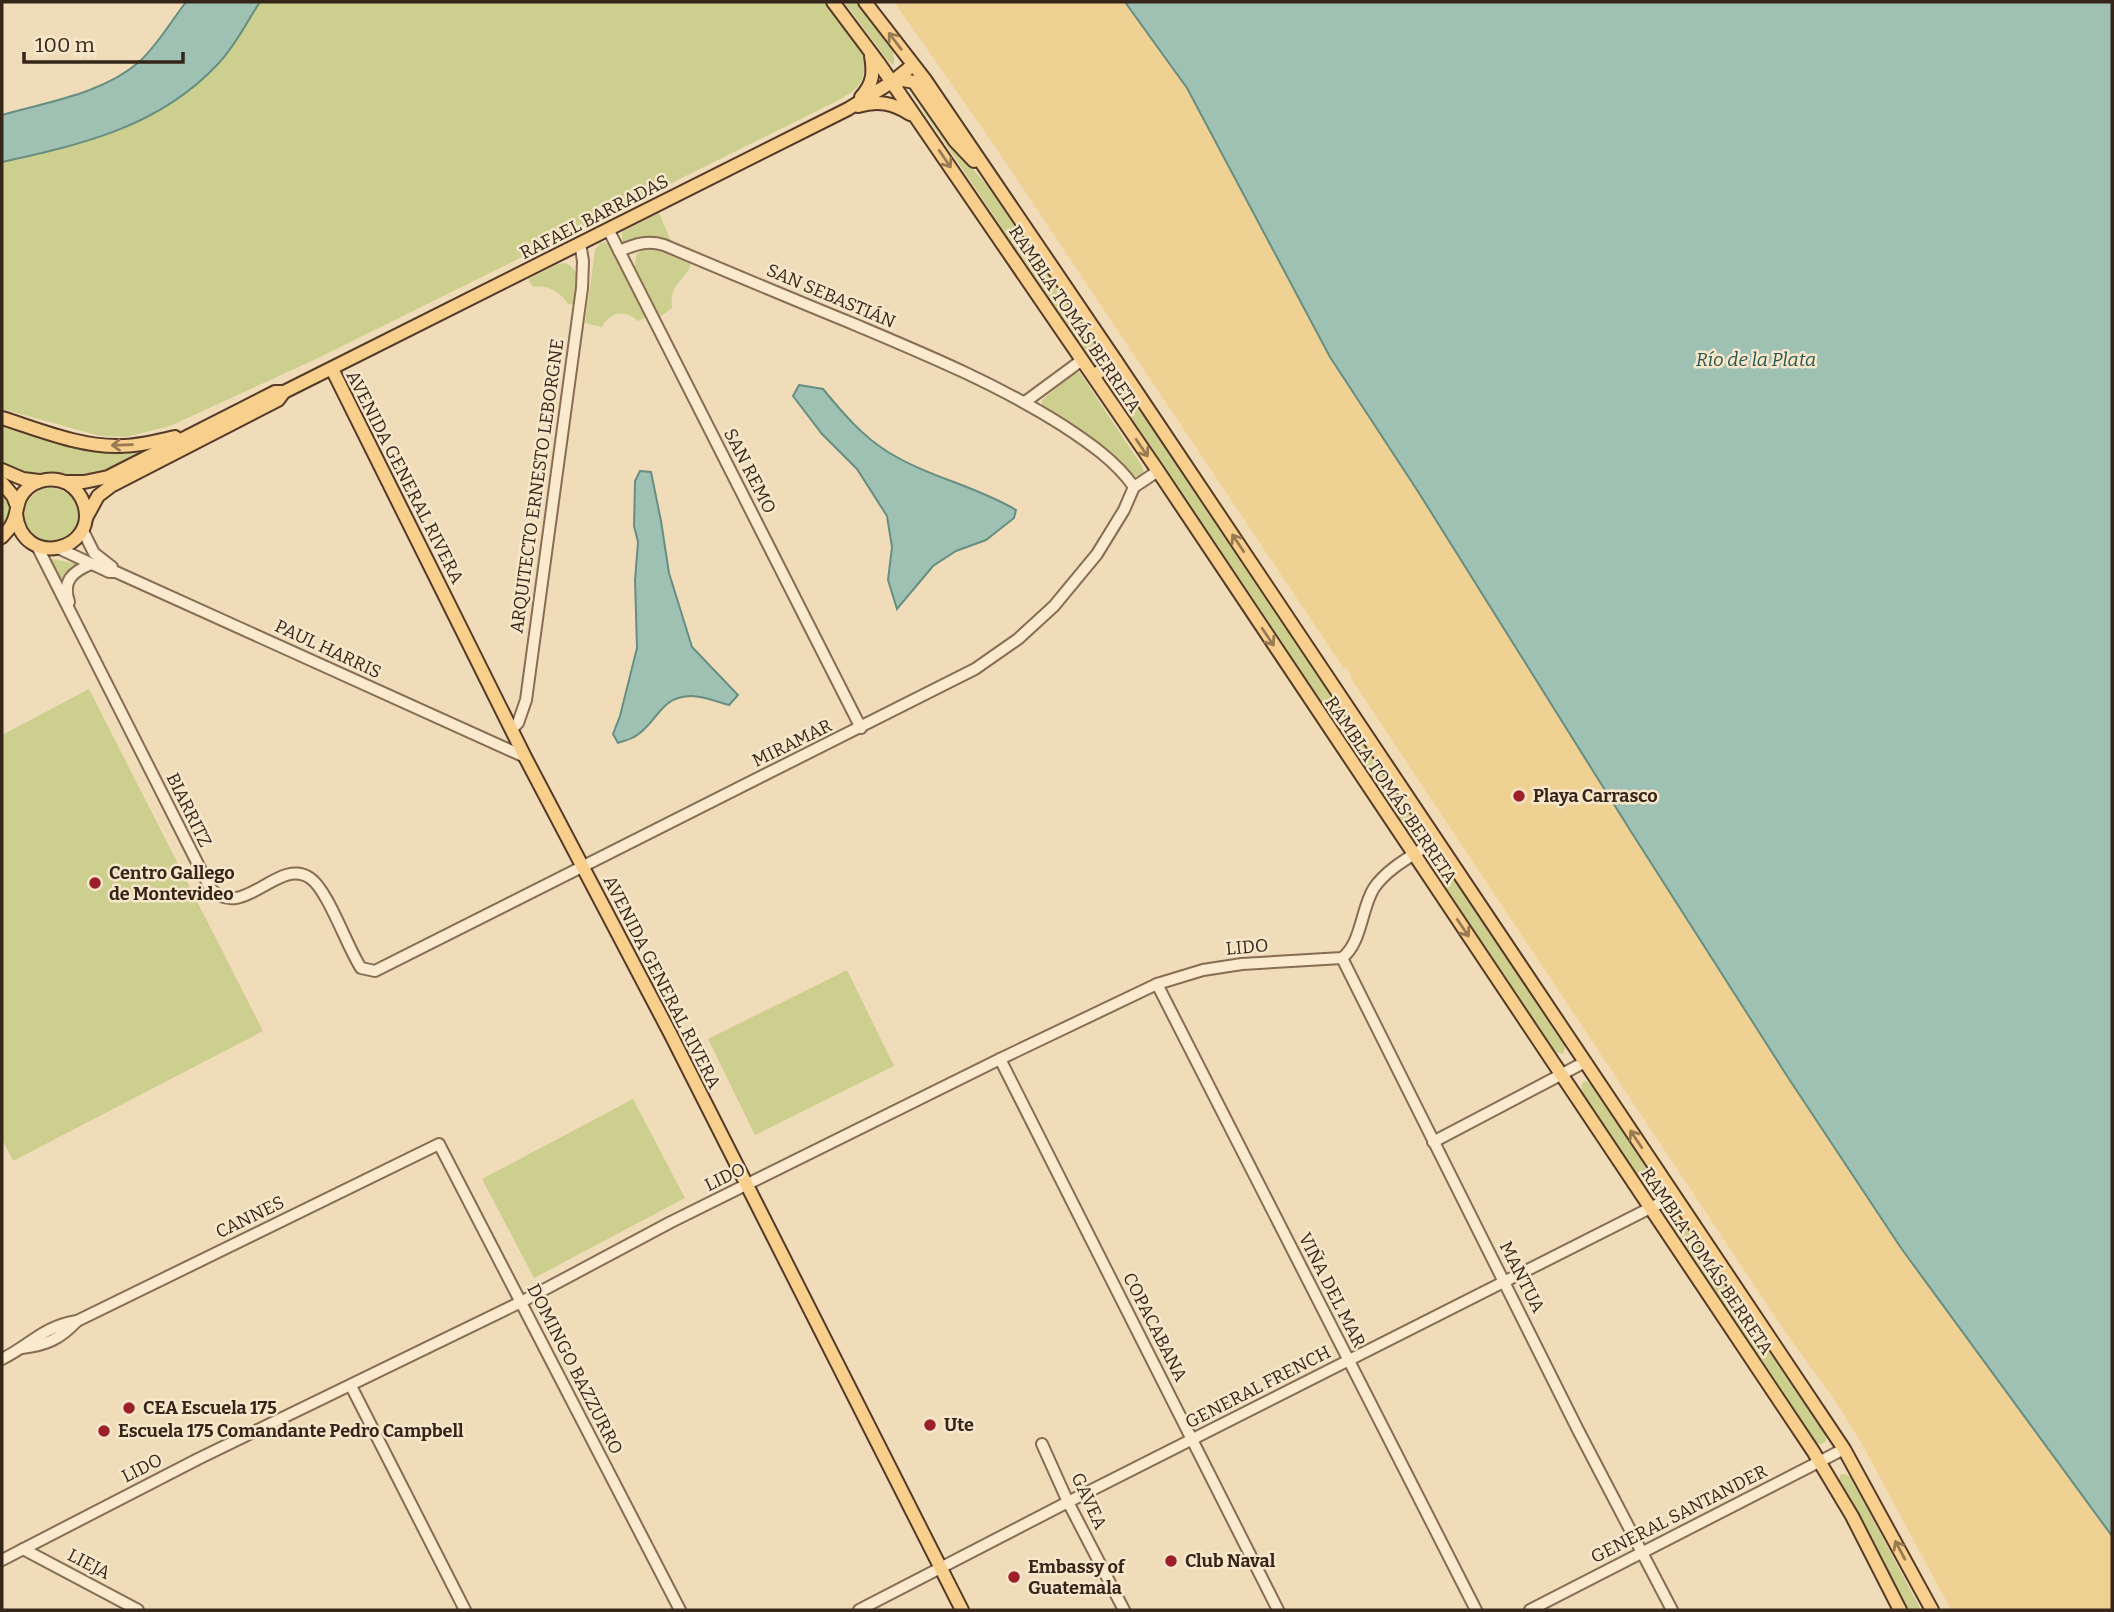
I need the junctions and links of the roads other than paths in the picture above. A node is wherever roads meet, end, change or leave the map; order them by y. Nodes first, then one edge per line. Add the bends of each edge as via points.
1 (833, 2) edge
2 (865, 2) edge
3 (869, 49) junction
4 (914, 65) junction
5 (892, 82) junction
6 (848, 109) junction
7 (918, 119) junction
8 (991, 177) junction
9 (608, 229) junction
10 (580, 243) junction
11 (620, 251) junction
12 (1082, 360) junction
13 (1116, 361) junction
14 (332, 369) junction
15 (1093, 376) junction
16 (285, 392) junction
17 (1026, 402) junction
18 (2, 418) edge
19 (189, 434) junction
20 (2, 470) edge
21 (1158, 471) junction
22 (39, 481) junction
23 (64, 482) junction
24 (2, 483) edge
25 (1134, 487) junction
26 (17, 510) junction
27 (84, 523) junction
28 (2, 539) edge
29 (33, 544) junction
30 (58, 548) junction
31 (91, 564) junction
32 (116, 572) junction
33 (73, 615) junction
34 (861, 728) junction
35 (512, 729) junction
36 (525, 757) junction
37 (1436, 840) junction
38 (1414, 856) junction
39 (582, 866) junction
40 (1342, 958) junction
41 (379, 971) joint
42 (1157, 984) junction
43 (1000, 1059) junction
44 (1585, 1062) junction
45 (1562, 1074) junction
46 (1433, 1142) junction
47 (439, 1144) joint
48 (747, 1186) junction
49 (1674, 1196) junction
50 (1652, 1208) junction
51 (1505, 1283) junction
52 (521, 1302) junction
53 (2, 1359) edge
54 (1348, 1361) junction
55 (351, 1386) junction
56 (1192, 1439) junction
57 (1042, 1444) dead end
58 (1844, 1449) junction
59 (1820, 1463) junction
60 (1068, 1502) junction
61 (23, 1549) junction
62 (1643, 1552) junction
63 (2, 1560) edge
64 (941, 1569) junction
65 (138, 1610) edge
66 (465, 1610) edge
67 (680, 1610) edge
68 (859, 1610) edge
69 (962, 1610) edge
70 (1124, 1610) edge
71 (1278, 1610) edge
72 (1476, 1610) edge
73 (1530, 1610) edge
74 (1672, 1610) edge
75 (1900, 1610) edge
76 (1932, 1610) edge

1 - 3 main road, RAMBLA TOMÁS BERRETA
4 -> 2 main road, RAMBLA TOMÁS BERRETA
3 - 5 main road, RAMBLA TOMÁS BERRETA
3 - 6 main road via 872,82
4 - 5 main road, RAFAEL BARRADAS
4 - 8 main road, RAMBLA TOMÁS BERRETA
5 - 6 main road, RAFAEL BARRADAS
5 - 7 main road, RAMBLA TOMÁS BERRETA
5 - 8 main road via 914,82 963,151
6 - 7 main road via 888,103
6 - 9 main road, RAFAEL BARRADAS
7 -> 12 main road, RAMBLA TOMÁS BERRETA
8 - 13 main road, RAMBLA TOMÁS BERRETA
9 - 10 main road, RAFAEL BARRADAS
9 - 11 street, SAN REMO
10 - 14 main road, RAFAEL BARRADAS
10 - 35 street, ARQUITECTO ERNESTO LEBORGNE via 582,288 526,700
11 - 17 street, SAN SEBASTIÁN via 643,242 664,245 942,361
11 - 34 street, SAN REMO
12 - 15 main road, RAMBLA TOMÁS BERRETA
12 - 17 street
13 - 15 main road
37 -> 13 main road, RAMBLA TOMÁS BERRETA
14 - 16 main road, RAFAEL BARRADAS
14 - 35 main road, AVENIDA GENERAL RIVERA
15 -> 21 main road, RAMBLA TOMÁS BERRETA
16 - 19 main road, RAFAEL BARRADAS via 275,392
16 - 27 main road, RAFAEL BARRADAS via 278,400 105,490 91,505
17 - 25 street, SAN SEBASTIÁN via 1106,457
19 -> 18 main road via 103,446
19 - 23 main road, RAFAEL BARRADAS via 108,477
20 - 22 main road
21 - 25 street
21 -> 38 main road, RAMBLA TOMÁS BERRETA
22 - 23 main road, RAFAEL BARRADAS
22 - 26 main road via 25,491
23 - 27 main road via 83,500
24 - 26 main road
25 - 34 street, MIRAMAR via 1097,554 1041,619 975,669
26 - 28 main road
26 - 29 main road via 20,530
27 - 30 main road, RAFAEL BARRADAS via 77,538
27 - 32 street, PAUL HARRIS via 94,553
28 - 29 main road
29 - 30 main road
29 - 33 street, BIARRITZ
30 - 31 street, PAUL HARRIS
31 - 32 street, PAUL HARRIS
31 - 33 street, BIARRITZ via 68,580 66,595
32 - 36 street, PAUL HARRIS
33 - 41 street, BIARRITZ via 210,888 223,897 236,898 287,875 306,876 325,899 362,968
34 - 39 street, MIRAMAR
35 - 36 main road, AVENIDA GENERAL RIVERA
36 - 39 main road, AVENIDA GENERAL RIVERA
37 - 38 street
37 - 44 main road, RAMBLA TOMÁS BERRETA
38 - 40 street via 1384,876 1373,890 1355,938
38 -> 45 main road, RAMBLA TOMÁS BERRETA
39 - 41 street, MIRAMAR
39 - 48 main road, AVENIDA GENERAL RIVERA
40 - 42 street, LIDO via 1242,964
40 - 46 street, MANTUA
42 - 43 street, LIDO
42 - 54 street, VIÑA DEL MAR
43 - 48 street, LIDO
43 - 56 street, COPACABANA
44 - 45 street
49 -> 44 main road, RAMBLA TOMÁS BERRETA
45 - 46 street
45 - 50 main road, RAMBLA TOMÁS BERRETA
46 - 51 street, MANTUA
47 - 52 street, DOMINGO BAZZURRO
47 - 53 street, CANNES via 77,1321 54,1342 22,1348
48 - 52 street, LIDO
48 - 64 main road, AVENIDA GENERAL RIVERA
49 - 50 street, GENERAL FRENCH
49 - 58 main road, RAMBLA TOMÁS BERRETA
50 - 51 street, GENERAL FRENCH
50 - 59 main road, RAMBLA TOMÁS BERRETA
51 - 54 street, GENERAL FRENCH
51 - 62 street, MANTUA
52 - 55 street, LIDO
52 - 67 street, DOMINGO BAZZURRO
54 - 56 street, GENERAL FRENCH
54 - 72 street, VIÑA DEL MAR
55 - 61 street, LIDO
55 - 66 street
56 - 60 street, GENERAL FRENCH
56 - 71 street, COPACABANA
57 - 60 street, GAVEA
58 - 59 street, GENERAL SANTANDER
76 -> 58 main road, RAMBLA TOMÁS BERRETA
59 - 62 street, GENERAL SANTANDER
59 - 75 main road, RAMBLA TOMÁS BERRETA
60 - 64 street, GENERAL FRENCH
60 - 70 street, GAVEA
61 - 63 street, LIDO
61 - 65 street, LIEJA
62 - 73 street, GENERAL SANTANDER
62 - 74 street, MANTUA
64 - 68 street, GENERAL FRENCH
64 - 69 main road, AVENIDA GENERAL RIVERA

